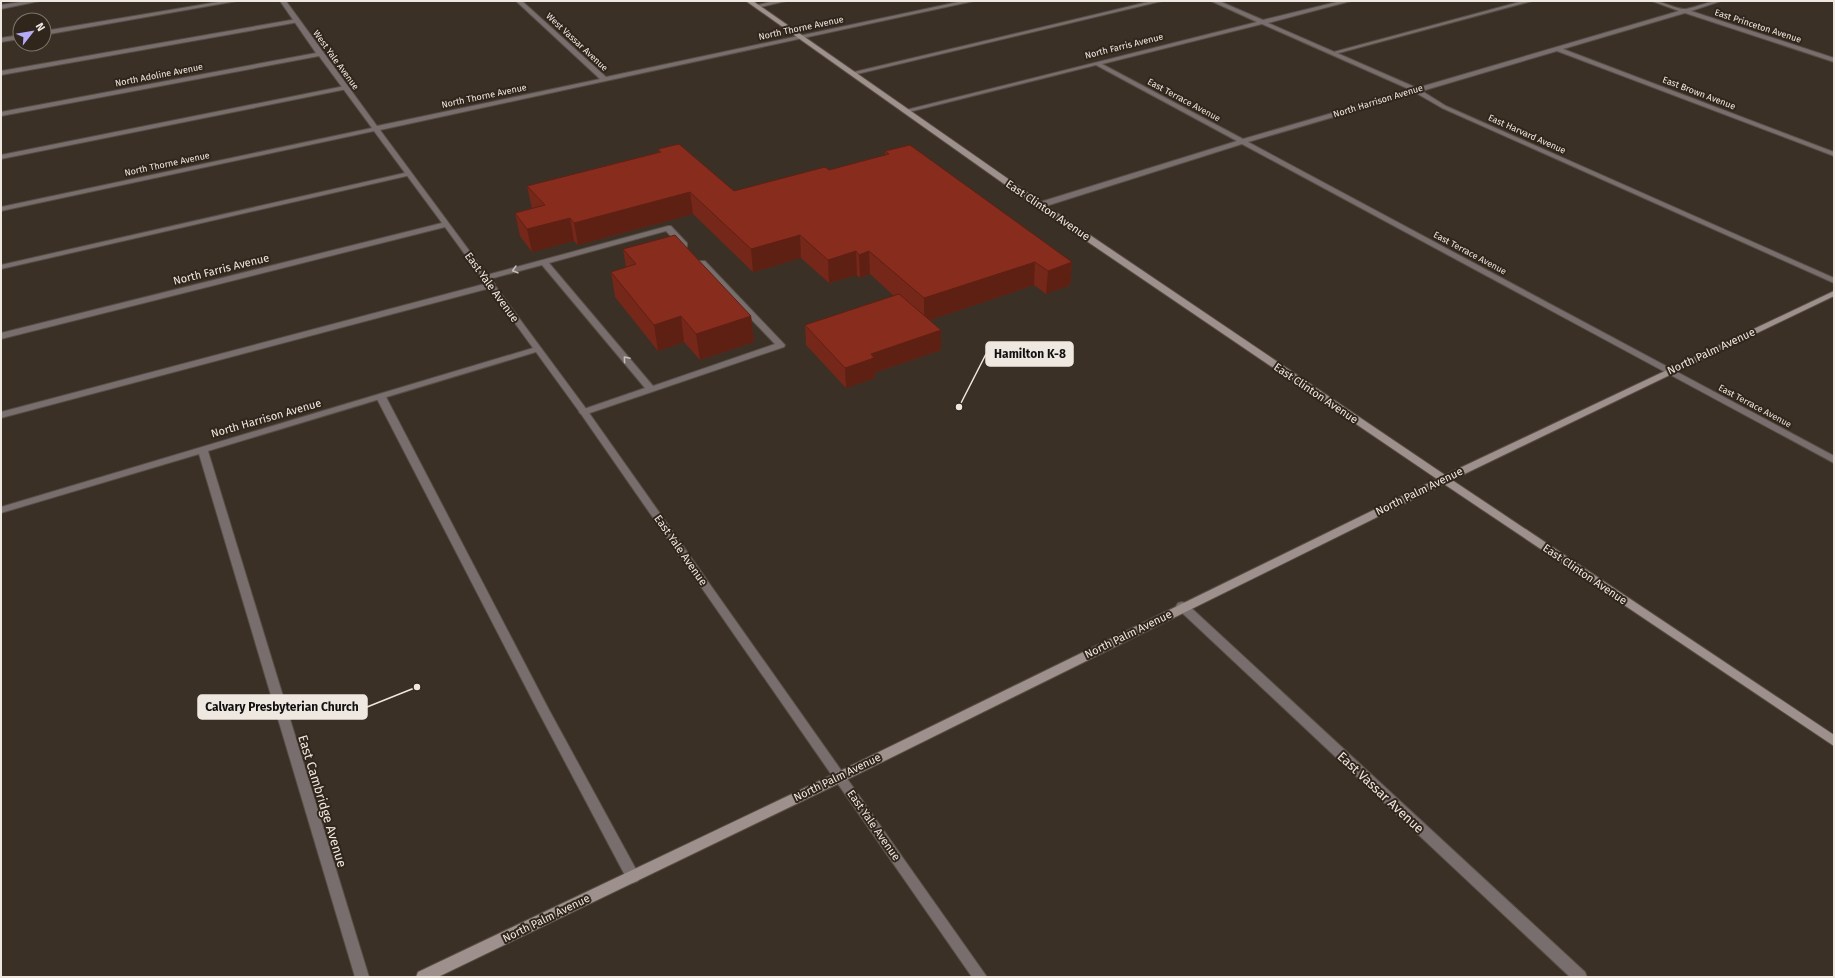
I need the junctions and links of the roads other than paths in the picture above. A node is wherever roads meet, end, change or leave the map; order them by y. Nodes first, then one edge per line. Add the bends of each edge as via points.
1 (37, 1) edge
2 (234, 1) edge
3 (283, 1) edge
4 (519, 1) edge
5 (750, 1) edge
6 (782, 1) edge
7 (971, 1) edge
8 (1159, 1) edge
9 (1214, 1) edge
10 (1348, 1) edge
11 (1529, 1) edge
12 (1655, 1) edge
13 (1718, 1) edge
14 (757, 6) junction
15 (1, 7) edge
16 (1685, 11) junction
17 (297, 21) junction
18 (1264, 22) junction
19 (52, 32) edge
20 (803, 37) junction
21 (12, 38) edge
22 (1, 40) edge
23 (1558, 49) junction
24 (1333, 53) junction
25 (320, 54) junction
26 (1834, 60) edge
27 (1096, 63) junction
28 (1, 73) edge
29 (854, 73) junction
30 (604, 79) junction
31 (344, 88) junction
32 (1416, 90) junction
33 (905, 111) junction
34 (1, 114) edge
35 (374, 129) junction
36 (1242, 142) junction
37 (1834, 154) edge
38 (1, 157) edge
39 (410, 174) junction
40 (1040, 205) junction
41 (1, 209) edge
42 (447, 224) junction
43 (544, 262) junction
44 (1, 267) edge
45 (488, 281) junction
46 (1834, 281) edge
47 (1834, 294) edge
48 (1, 336) edge
49 (538, 349) junction
50 (1669, 370) junction
51 (651, 389) junction
52 (381, 397) junction
53 (584, 412) junction
54 (1, 415) edge
55 (202, 449) junction
56 (1834, 460) edge
57 (1443, 479) junction
58 (1, 510) edge
59 (1182, 606) junction
60 (1834, 741) edge
61 (840, 776) junction
62 (633, 877) junction
63 (362, 977) edge
64 (423, 977) edge
65 (980, 977) edge
66 (1580, 977) edge

1 - 15 street
2 - 19 street
3 - 17 street, West Yale Avenue
4 - 30 street, West Vassar Avenue
5 - 14 main road, East Clinton Avenue
6 - 14 street
7 - 20 street, North Thorne Avenue
8 - 29 street
9 - 18 street, East Harvard Avenue
10 - 18 street, North Farris Avenue
11 - 24 street
12 - 16 street, East Princeton Avenue
13 - 16 street, North Harrison Avenue
14 - 20 main road, East Clinton Avenue
16 - 23 street, North Harrison Avenue
16 - 26 street, East Princeton Avenue
17 - 25 street, West Yale Avenue
17 - 28 street
18 - 24 street, East Harvard Avenue
18 - 27 street, North Farris Avenue
20 - 29 main road, East Clinton Avenue
20 - 30 street, North Thorne Avenue
21 - 22 street
23 - 32 street, North Harrison Avenue
23 - 37 street, East Brown Avenue
24 - 32 street, East Harvard Avenue
25 - 31 street, West Yale Avenue
25 - 34 street, North Adoline Avenue
27 - 33 street, North Farris Avenue
27 - 36 street, East Terrace Avenue
29 - 33 main road, East Clinton Avenue
30 - 35 street, North Thorne Avenue
31 - 35 street, West Yale Avenue
31 - 38 street
32 - 36 street, North Harrison Avenue
32 - 46 street, East Harvard Avenue via 1444,107
33 - 40 main road, East Clinton Avenue
35 - 39 street, East Yale Avenue
35 - 41 street, North Thorne Avenue
36 - 40 street, North Harrison Avenue
36 - 50 street, East Terrace Avenue
39 - 42 street, East Yale Avenue
39 - 44 street
40 - 57 main road, East Clinton Avenue
42 - 45 street, East Yale Avenue
42 - 48 street, North Farris Avenue
43 -> 45 street
51 -> 43 street
43 - 51 street via 668,228 781,345
45 - 49 street, East Yale Avenue
45 - 54 street
47 - 50 main road, North Palm Avenue
49 - 52 street, North Harrison Avenue
49 - 53 street, East Yale Avenue
50 - 56 street, East Terrace Avenue
50 - 57 main road, North Palm Avenue
51 - 53 street
52 - 55 street, North Harrison Avenue
52 - 62 street
53 - 61 street, East Yale Avenue
55 - 58 street, North Harrison Avenue
55 - 63 street, East Cambridge Avenue
57 - 59 main road, North Palm Avenue
57 - 60 main road, East Clinton Avenue
59 - 61 main road, North Palm Avenue
59 - 66 street, East Vassar Avenue
61 - 62 main road, North Palm Avenue
61 - 65 street, East Yale Avenue
62 - 64 main road, North Palm Avenue

